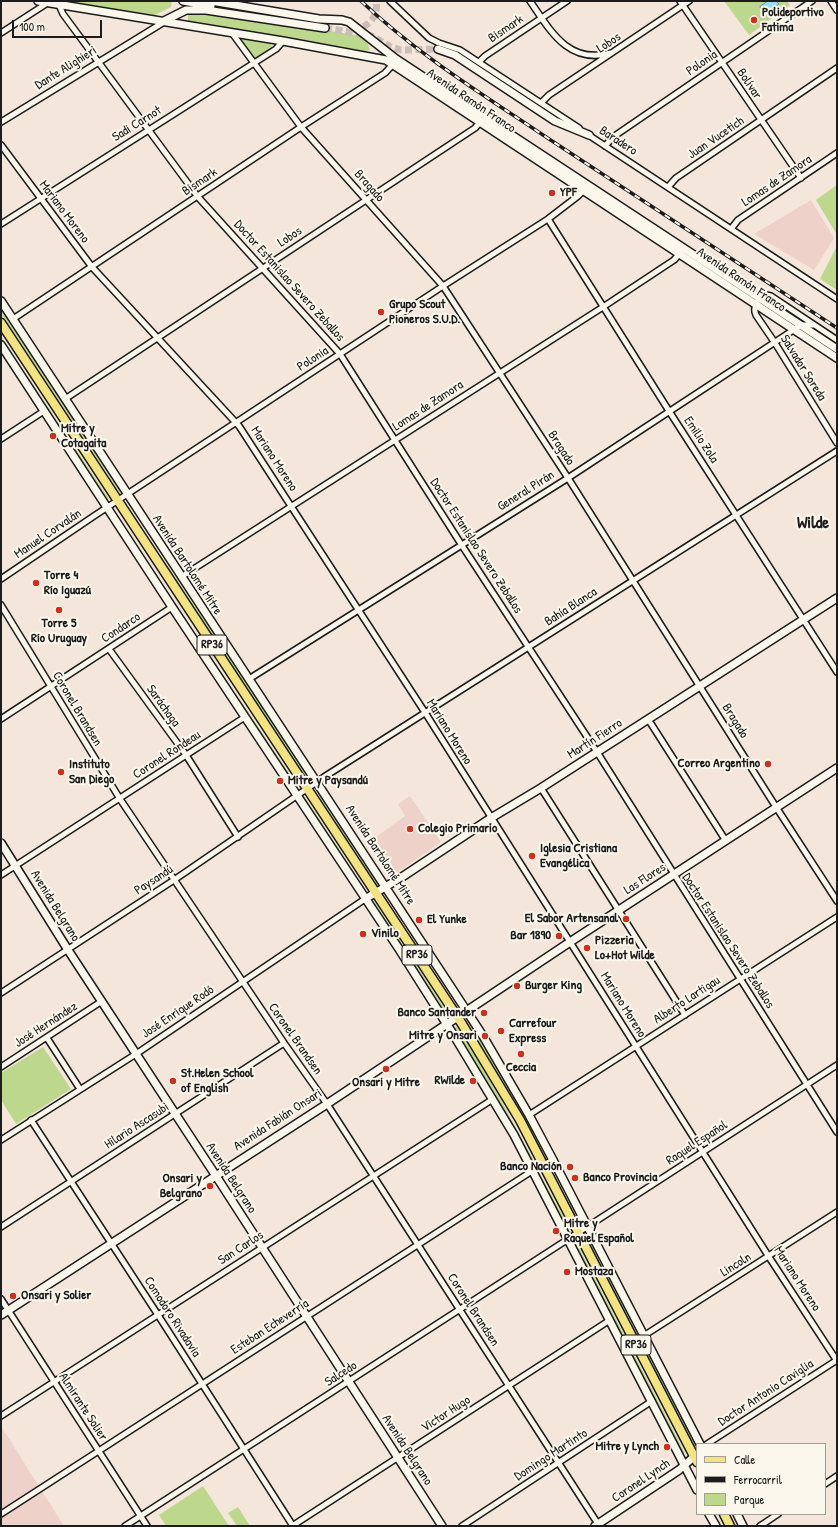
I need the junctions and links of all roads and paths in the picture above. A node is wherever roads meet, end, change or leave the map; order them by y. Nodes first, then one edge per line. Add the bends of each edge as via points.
1 (38, 1) edge
2 (183, 1) edge
3 (210, 1) edge
4 (390, 1) edge
5 (530, 1) edge
6 (567, 1) edge
7 (689, 1) edge
8 (812, 1) edge
9 (831, 1) edge
10 (48, 2) edge
11 (60, 3) edge
12 (682, 3) edge
13 (837, 10) edge
14 (542, 18) junction
15 (164, 22) junction
16 (1, 33) edge
17 (232, 33) junction
18 (283, 41) junction
19 (438, 50) tunnel mouth
20 (617, 51) junction
21 (596, 55) junction
22 (395, 61) junction
23 (98, 62) junction
24 (479, 62) junction
25 (722, 62) junction
26 (253, 63) junction
27 (597, 64) junction
28 (837, 68) edge
29 (541, 103) junction
30 (482, 119) junction
31 (761, 121) junction
32 (1, 122) edge
33 (301, 127) junction
34 (149, 130) junction
35 (589, 135) junction
36 (1, 145) edge
37 (605, 146) junction
38 (837, 153) edge
39 (801, 178) junction
40 (586, 187) junction
41 (668, 187) junction
42 (198, 197) junction
43 (40, 199) junction
44 (366, 200) junction
45 (548, 219) junction
46 (1, 224) edge
47 (731, 229) junction
48 (682, 252) junction
49 (92, 267) junction
50 (264, 268) junction
51 (443, 286) junction
52 (837, 300) edge
53 (1, 301) edge
54 (758, 301) junction
55 (603, 307) junction
56 (13, 319) junction
57 (1, 323) edge
58 (801, 325) junction
59 (814, 325) junction
60 (794, 330) junction
61 (158, 337) junction
62 (837, 340) edge
63 (775, 343) junction
64 (1, 346) edge
65 (837, 349) edge
66 (340, 354) junction
67 (837, 358) edge
68 (499, 373) junction
69 (65, 399) junction
70 (44, 411) junction
71 (669, 411) junction
72 (236, 422) junction
73 (1, 439) edge
74 (396, 440) junction
75 (837, 442) edge
76 (837, 451) edge
77 (568, 478) junction
78 (128, 495) junction
79 (118, 501) junction
80 (292, 507) junction
81 (107, 508) junction
82 (736, 514) junction
83 (461, 544) junction
84 (181, 577) junction
85 (1, 579) edge
86 (632, 581) junction
87 (837, 598) edge
88 (1, 605) edge
89 (172, 607) junction
90 (358, 611) junction
91 (804, 619) junction
92 (529, 648) junction
93 (109, 649) junction
94 (837, 672) edge
95 (249, 679) junction
96 (51, 686) junction
97 (700, 686) junction
98 (426, 714) junction
99 (245, 717) junction
100 (1, 719) edge
101 (648, 719) junction
102 (597, 752) junction
103 (186, 755) junction
104 (837, 768) edge
105 (317, 782) junction
106 (541, 788) junction
107 (307, 789) junction
108 (297, 795) junction
109 (120, 799) junction
110 (776, 807) junction
111 (491, 818) junction
112 (238, 836) junction
113 (726, 841) junction
114 (1, 842) edge
115 (15, 865) junction
116 (1, 875) edge
117 (673, 875) junction
118 (174, 880) junction
119 (386, 887) junction
120 (376, 893) junction
121 (365, 899) junction
122 (837, 900) edge
123 (618, 911) junction
124 (837, 916) edge
125 (570, 942) junction
126 (68, 950) junction
127 (740, 979) junction
128 (243, 982) junction
129 (1, 993) edge
130 (102, 1001) junction
131 (467, 1010) junction
132 (685, 1015) junction
133 (458, 1017) junction
134 (446, 1023) junction
135 (47, 1038) junction
136 (284, 1043) junction
137 (636, 1046) junction
138 (136, 1054) junction
139 (837, 1065) edge
140 (1, 1067) edge
141 (806, 1085) junction
142 (80, 1089) junction
143 (493, 1099) junction
144 (326, 1104) junction
145 (176, 1114) junction
146 (529, 1115) junction
147 (31, 1120) junction
148 (837, 1132) edge
149 (1, 1140) edge
150 (704, 1151) junction
151 (553, 1160) junction
152 (543, 1166) junction
153 (532, 1171) junction
154 (216, 1176) junction
155 (374, 1176) junction
156 (72, 1181) junction
157 (837, 1212) edge
158 (1, 1227) edge
159 (587, 1227) junction
160 (578, 1233) junction
161 (568, 1239) junction
162 (111, 1243) junction
163 (417, 1245) junction
164 (262, 1248) junction
165 (769, 1257) junction
166 (1, 1299) edge
167 (459, 1309) junction
168 (8, 1310) junction
169 (1, 1315) edge
170 (158, 1315) junction
171 (307, 1316) junction
172 (610, 1320) junction
173 (645, 1335) junction
174 (837, 1361) edge
175 (348, 1382) junction
176 (54, 1383) junction
177 (202, 1384) junction
178 (509, 1386) junction
179 (652, 1401) junction
180 (1, 1416) edge
181 (699, 1443) edge
182 (709, 1443) edge
183 (245, 1449) junction
184 (98, 1452) junction
185 (398, 1458) junction
186 (696, 1458) edge
187 (558, 1463) junction
188 (685, 1466) junction
189 (837, 1476) edge
190 (826, 1483) edge
191 (696, 1488) edge
192 (1, 1514) edge
193 (710, 1515) edge
194 (724, 1515) edge
195 (738, 1515) edge
196 (776, 1515) edge
197 (140, 1516) junction
198 (597, 1525) edge
199 (125, 1526) edge
200 (147, 1526) edge
201 (293, 1526) edge
202 (442, 1526) edge
203 (462, 1526) edge
204 (716, 1526) edge
205 (730, 1526) edge
206 (743, 1526) edge
207 (760, 1526) edge

1 - 10 street, Avenida Ramón Franco
2 - 15 street via 324,26 206,10 186,10
3 - 22 street, Avenida Ramón Franco via 346,21
4 - 24 street, Baradero via 430,38 460,50
5 - 14 street
6 - 14 street, Bismark
7 - 12 street, Lobos
8 - 25 street, Polonia
9 - 13 street
10 - 11 street, Avenida Ramón Franco
10 - 16 street
11 - 15 street, Avenida Ramón Franco
11 - 23 street, Doctor Estanislao Severo Zeballos via 63,14
12 - 20 street, Lobos
12 - 25 street, Bolívar
14 - 21 street via 554,37 568,48
14 - 24 street, Bismark
15 - 17 street, Avenida Ramón Franco
15 - 23 street, Dante Alighieri
17 - 18 street, Avenida Ramón Franco
17 - 26 street, Bragado
18 - 22 street, Avenida Ramón Franco
18 - 26 street, Sadi Carnot via 276,49
19 - 35 street via 454,55 555,121
20 - 21 street
20 - 27 street, Lobos
21 - 27 street
22 - 30 street, Avenida Ramón Franco
22 - 33 street, Bismark via 385,73
23 - 32 street, Dante Alighieri
23 - 34 street, Doctor Estanislao Severo Zeballos
24 - 29 street, Baradero
25 - 31 street, Bolívar
25 - 37 street, Polonia via 614,137
26 - 33 street, Bragado
26 - 34 street, Sadi Carnot
27 - 29 street, Lobos
28 - 31 street, Juan Vucetich
29 - 35 street, Baradero
30 - 40 street, Avenida Ramón Franco
30 - 44 street, Lobos via 475,128
31 - 39 street, Bolívar
31 - 41 street, Juan Vucetich via 676,178
33 - 42 street, Bismark
33 - 44 street, Bragado
34 - 42 street, Doctor Estanislao Severo Zeballos
34 - 43 street, Sadi Carnot
35 - 37 street, Baradero
36 - 43 street, Mariano Moreno
37 - 41 street, Baradero
38 - 39 street, Lomas de Zamora
39 - 47 street, Lomas de Zamora via 738,220
40 - 45 street, Polonia
40 - 48 street, Avenida Ramón Franco
41 - 47 street, Baradero
42 - 49 street, Bismark
42 - 50 street, Doctor Estanislao Severo Zeballos
43 - 46 street, Sadi Carnot
43 - 49 street, Mariano Moreno
44 - 50 street, Lobos
44 - 51 street, Bragado
45 - 51 street, Polonia
45 - 55 street, Emilio Zola
47 - 52 street, Baradero
48 - 54 street, Avenida Ramón Franco
48 - 55 street, Lomas de Zamora
49 - 56 street, Bismark
49 - 61 street, Mariano Moreno
50 - 61 street, Lobos
50 - 66 street, Doctor Estanislao Severo Zeballos
51 - 66 street, Polonia
51 - 68 street, Bragado
53 - 56 street, Avenida Bartolomé Mitre
54 - 58 street, Avenida Ramón Franco
54 - 59 street via 765,295 771,296
54 - 60 street, Avenida Ramón Franco
54 - 63 street, Salvador Soreda via 754,311
55 - 68 street, Lomas de Zamora
55 - 71 street, Emilio Zola
56 - 69 street, Avenida Bartolomé Mitre
57 - 79 main road, Avenida Bartolomé Mitre / RP36
58 - 59 street
58 - 60 street, General Pirán
58 - 65 street, Avenida Ramón Franco
59 - 62 street
60 - 63 street, General Pirán
60 - 67 street, Avenida Ramón Franco
61 - 69 street, Lobos
61 - 72 street, Mariano Moreno
63 - 71 street, General Pirán
63 - 75 street, Salvador Soreda
64 - 70 street
66 - 72 street, Polonia
66 - 74 street, Doctor Estanislao Severo Zeballos
68 - 74 street, Lomas de Zamora
68 - 77 street, Bragado
69 - 78 street, Avenida Bartolomé Mitre
70 - 73 street
70 - 81 street
71 - 77 street, General Pirán
71 - 82 street, Emilio Zola
72 - 78 street, Polonia
72 - 80 street, Mariano Moreno
74 - 80 street, Lomas de Zamora
74 - 83 street, Doctor Estanislao Severo Zeballos
76 - 82 street, Bahía Blanca
77 - 83 street, General Pirán
77 - 86 street, Bragado
78 - 79 street, Polonia
78 - 84 street, Avenida Bartolomé Mitre
79 - 81 street, Polonia
79 - 107 main road, Avenida Bartolomé Mitre / RP36
80 - 84 street, Lomas de Zamora
80 - 90 street, Mariano Moreno
81 - 85 street, Manuel Corvalán
81 - 89 street
82 - 86 street, Bahía Blanca
82 - 91 street, Emilio Zola
83 - 90 street, General Pirán
83 - 92 street, Doctor Estanislao Severo Zeballos
84 - 95 street, Avenida Bartolomé Mitre
86 - 92 street, Bahía Blanca
86 - 97 street, Bragado
87 - 91 street, Martín Fierro
88 - 96 street, Coronel Brandsen
89 - 93 street, Condarco
89 - 99 street
90 - 95 street, General Pirán
90 - 98 street, Mariano Moreno
91 - 94 street, Emilio Zola
91 - 97 street, Martín Fierro
92 - 98 street, Bahía Blanca
92 - 102 street, Doctor Estanislao Severo Zeballos
93 - 96 street, Condarco
93 - 103 street, Saráchaga
95 - 105 street, Avenida Bartolomé Mitre
96 - 100 street, Condarco
96 - 109 street, Coronel Brandsen
97 - 101 street, Martín Fierro
97 - 110 street, Bragado
98 - 105 street, Bahía Blanca
98 - 111 street, Mariano Moreno
99 - 103 street, Coronel Rondeau
99 - 108 street
101 - 102 street, Martín Fierro
101 - 113 street
102 - 106 street, Martín Fierro
102 - 117 street, Doctor Estanislao Severo Zeballos
103 - 109 street, Coronel Rondeau
103 - 112 street, Saráchaga
104 - 110 street, Las Flores
105 - 107 street, Paysandú
105 - 119 street, Avenida Bartolomé Mitre
106 - 111 street, Martín Fierro
106 - 123 street
107 - 108 street, Paysandú
107 - 120 main road, Avenida Bartolomé Mitre / RP36
108 - 112 street, Paysandú
108 - 121 street
109 - 115 street, Coronel Rondeau
109 - 118 street, Coronel Brandsen
110 - 113 street, Las Flores
110 - 122 street, Bragado
111 - 119 street, Martín Fierro
111 - 125 street, Mariano Moreno
112 - 118 street, Paysandú
113 - 117 street, Las Flores
114 - 115 street, Avenida Belgrano
115 - 116 street, Coronel Rondeau
115 - 126 street, Avenida Belgrano
117 - 123 street, Las Flores
117 - 127 street, Doctor Estanislao Severo Zeballos
118 - 126 street, Paysandú
118 - 128 street, Coronel Brandsen
119 - 120 street, Martín Fierro
119 - 131 street, Avenida Bartolomé Mitre
120 - 121 street, Martín Fierro
120 - 133 main road, Avenida Bartolomé Mitre / RP36
121 - 128 street, José Enrique Rodó
121 - 134 street
123 - 125 street, Las Flores
123 - 132 street
124 - 127 street, Alberto Lartigau
125 - 131 street, Las Flores
125 - 137 street, Mariano Moreno
126 - 129 street, Paysandú
126 - 130 street, Avenida Belgrano
127 - 132 street, Alberto Lartigau
127 - 141 street, Doctor Estanislao Severo Zeballos
128 - 136 street, Coronel Brandsen
128 - 138 street, José Enrique Rodó
130 - 135 street, José Hernández
130 - 138 street, Avenida Belgrano
131 - 133 street, Avenida Fabián Onsari
131 - 146 street, Avenida Bartolomé Mitre
132 - 137 street, Alberto Lartigau
133 - 134 street, Avenida Fabián Onsari
133 - 152 main road, Avenida Bartolomé Mitre / RP36 via 520,1120
134 - 143 street
134 - 144 street, Avenida Fabián Onsari
135 - 140 street, José Hernández
135 - 142 street
136 - 144 street, Coronel Brandsen
136 - 145 street, Hilario Ascasubi
137 - 146 street, Alberto Lartigau
137 - 150 street, Mariano Moreno
138 - 142 street, José Enrique Rodó
138 - 145 street, Avenida Belgrano
139 - 141 street, Raquel Español
141 - 148 street, Doctor Estanislao Severo Zeballos
141 - 150 street, Raquel Español
142 - 147 street, José Enrique Rodó
143 - 153 street
143 - 155 street, San Carlos
144 - 154 street, Avenida Fabián Onsari
144 - 155 street, Coronel Brandsen
145 - 154 street, Avenida Belgrano
145 - 156 street, Hilario Ascasubi
146 - 151 street, Avenida Bartolomé Mitre
147 - 149 street, José Enrique Rodó
147 - 156 street, Comodoro Rivadavia
150 - 159 street, Raquel Español
150 - 165 street, Mariano Moreno
151 - 152 street, Esteban Echeverría
151 - 159 street, Avenida Bartolomé Mitre
152 - 153 street, Esteban Echeverría
152 - 160 main road, Avenida Bartolomé Mitre / RP36
153 - 161 street
153 - 163 street, Esteban Echeverría
154 - 162 street, Avenida Fabián Onsari
154 - 164 street, Avenida Belgrano
155 - 163 street, Coronel Brandsen
155 - 164 street, San Carlos
156 - 158 street, Hilario Ascasubi
156 - 162 street, Comodoro Rivadavia
157 - 165 street, Lincoln
159 - 160 street, Raquel Español
159 - 173 street, Avenida Bartolomé Mitre
160 - 161 street, Raquel Español
160 - 186 main road, Avenida Bartolomé Mitre / RP36
161 - 167 street, Salcedo
161 - 172 street
162 - 168 street, Avenida Fabián Onsari
162 - 170 street, Comodoro Rivadavia
163 - 167 street, Coronel Brandsen
163 - 171 street, Esteban Echeverría
164 - 170 street, San Carlos
164 - 171 street, Avenida Belgrano
165 - 173 street, Lincoln
165 - 174 street, Mariano Moreno
166 - 168 street, Almirante Solier
167 - 175 street, Salcedo
167 - 178 street, Coronel Brandsen
168 - 169 street, Avenida Fabián Onsari
168 - 176 street, Almirante Solier
170 - 176 street, San Carlos
170 - 177 street, Comodoro Rivadavia
171 - 175 street, Avenida Belgrano
171 - 177 street, Esteban Echeverría
172 - 178 street, Victor Hugo
172 - 179 street
173 - 181 street, Avenida Bartolomé Mitre
174 - 182 street, Doctor Antonio Caviglia
175 - 183 street, Salcedo
175 - 185 street, Avenida Belgrano
176 - 180 street, San Carlos
176 - 184 street, Almirante Solier
177 - 183 street, Comodoro Rivadavia
177 - 184 street, Esteban Echeverría
178 - 185 street, Victor Hugo
178 - 187 street, Coronel Brandsen
179 - 187 street, Domingo Martinto
179 - 188 street
183 - 197 street, Salcedo
183 - 201 street, Comodoro Rivadavia
184 - 192 street, Esteban Echeverría
184 - 197 street, Almirante Solier
185 - 201 street, Victor Hugo
185 - 202 street, Avenida Belgrano
186 - 188 street, Coronel Lynch
187 - 198 street, Coronel Brandsen
187 - 203 street, Domingo Martinto
188 - 191 street
188 - 198 street, Coronel Lynch
189 - 190 street
193 - 204 street
194 - 205 main road
195 - 206 street
196 - 207 street
197 - 199 street, Salcedo
197 - 200 street, Almirante Solier

